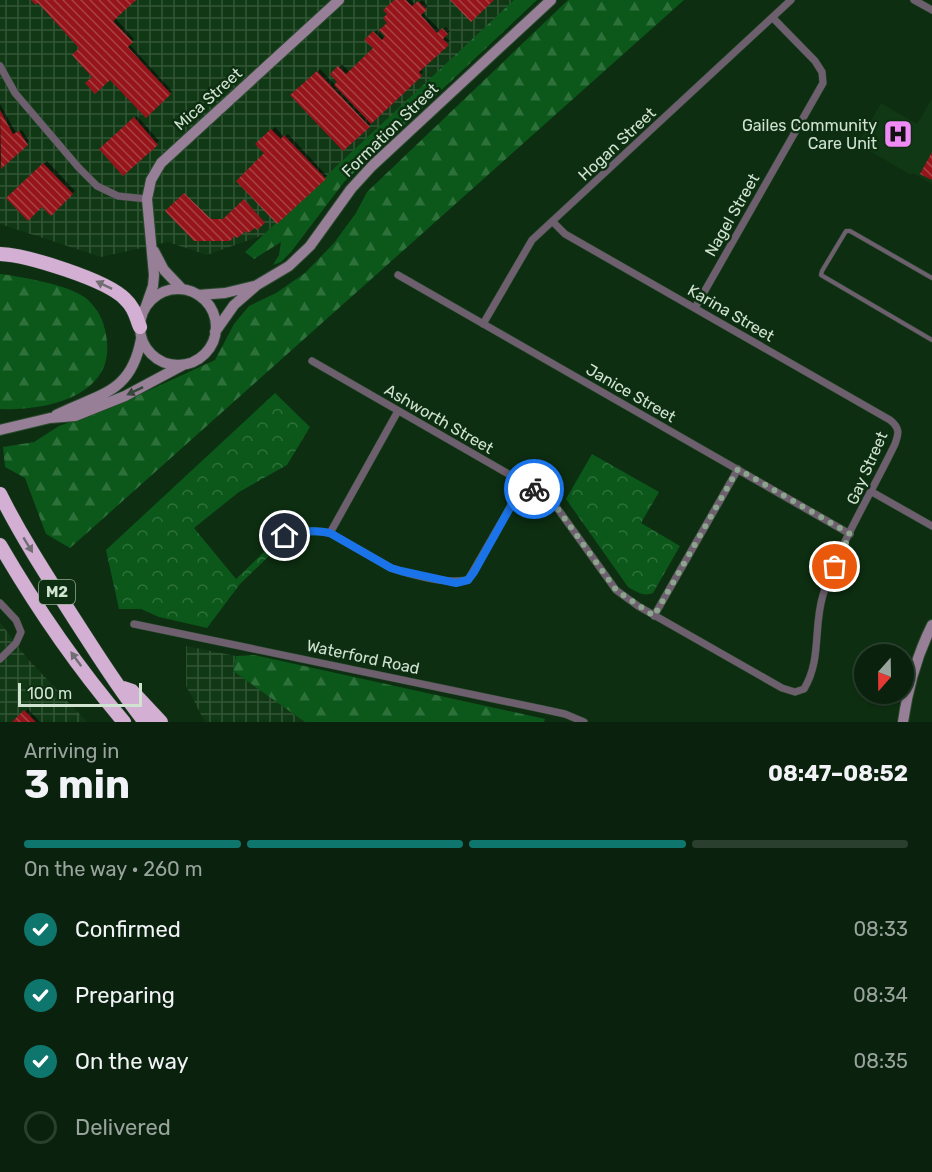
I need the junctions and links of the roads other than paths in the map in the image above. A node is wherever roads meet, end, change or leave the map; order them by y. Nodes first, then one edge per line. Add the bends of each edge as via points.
1 (551, 0) edge
2 (791, 0) edge
3 (914, 0) edge
4 (332, 2) edge
5 (932, 10) edge
6 (773, 18) junction
7 (0, 66) edge
8 (147, 199) junction
9 (553, 222) junction
10 (152, 246) junction
11 (0, 254) edge
12 (398, 275) dead end
13 (932, 278) edge
14 (257, 285) junction
15 (182, 289) junction
16 (198, 295) junction
17 (146, 306) junction
18 (695, 308) junction
19 (483, 324) junction
20 (215, 332) junction
21 (140, 333) junction
22 (932, 340) edge
23 (312, 361) dead end
24 (186, 364) junction
25 (398, 411) junction
26 (50, 418) junction
27 (897, 426) joint
28 (0, 430) edge
29 (738, 469) junction
30 (524, 483) junction
31 (872, 492) junction
32 (0, 494) edge
33 (932, 526) edge
34 (330, 533) junction
35 (850, 534) junction
36 (271, 541) dead end
37 (0, 545) edge
38 (0, 603) edge
39 (654, 616) junction
40 (134, 624) dead end
41 (932, 625) edge
42 (0, 659) edge
43 (118, 686) junction
44 (804, 689) joint
45 (124, 722) edge
46 (145, 722) edge
47 (161, 722) edge
48 (584, 722) edge
49 (903, 722) edge

1 - 14 main road, Formation Street via 372,166 310,246 289,266
2 - 6 street, Hogan Street
3 - 5 street
4 - 8 main road, Mica Street via 161,163
6 - 9 street, Hogan Street
6 - 18 street, Nagel Street via 815,61 823,83
7 - 8 street via 15,93 97,186 118,196
8 - 10 main road, Mica Street
9 - 18 street, Karina Street via 565,234
9 - 19 street, Hogan Street via 528,245
10 - 15 main road, Mica Street via 164,270
10 - 17 main road, Mica Street via 153,286
21 -> 11 highway via 130,304 118,292 23,258
12 - 19 street, Janice Street
13 - 22 lane via 850,231 846,231 821,275
14 - 16 main road, Formation Street
14 - 20 main road, Formation Street via 234,305
15 - 16 main road
15 - 17 main road via 161,293
16 - 20 main road via 212,311
17 - 21 main road
18 - 27 street, Karina Street
19 - 29 street, Janice Street
20 - 24 main road via 206,352
21 - 24 main road via 154,357 175,365
21 - 26 main road via 135,364 115,387
23 - 25 street, Ashworth Street
24 -> 26 main road via 100,407 75,416
25 - 30 street, Ashworth Street
25 - 34 street
26 - 28 main road
27 - 31 street, Gay Street via 899,434
29 - 35 street, Janice Street
29 - 39 street
30 - 34 street via 468,580 456,583 391,568
30 - 39 street, Ashworth Street via 555,505 616,590
31 - 33 street
31 - 35 street, Gay Street
32 -> 43 highway, M2 via 28,546
34 - 36 street via 305,531
35 - 44 street, Gay Street via 822,598 812,676
45 -> 37 highway, M2 via 57,633
38 - 42 street via 21,632
39 - 44 street, Ashworth Street via 782,688 795,692
40 - 48 street, Waterford Road via 565,714
41 - 49 main road via 913,668
43 - 46 highway, M2
43 - 47 highway via 132,692

